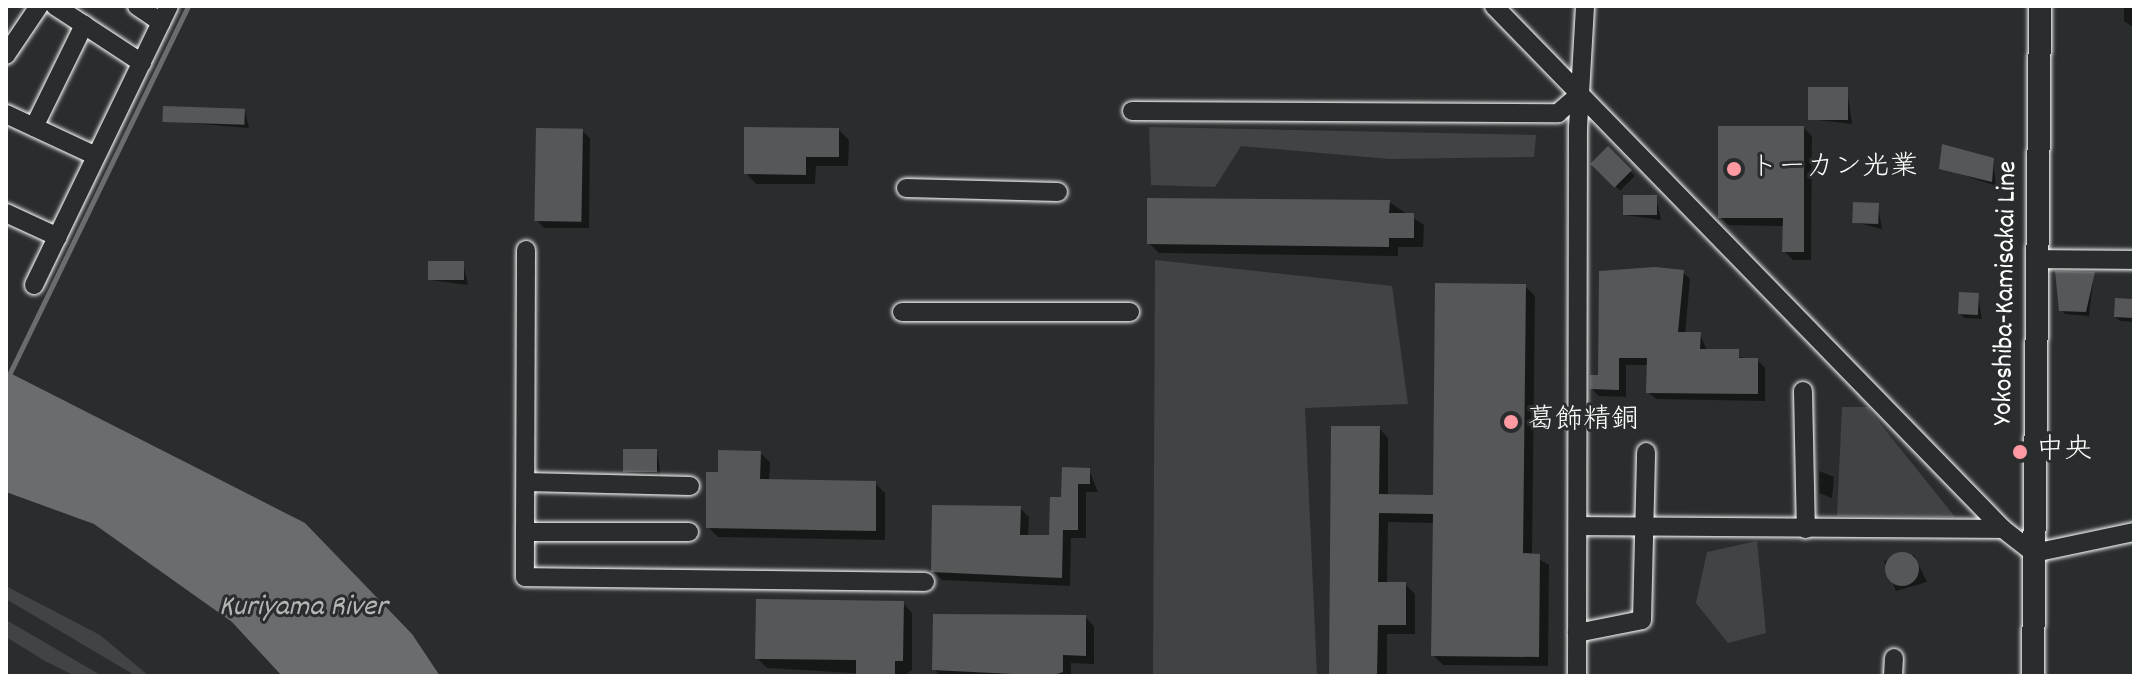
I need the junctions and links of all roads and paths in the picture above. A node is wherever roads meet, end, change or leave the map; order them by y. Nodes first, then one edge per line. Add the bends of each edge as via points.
1 (39, 6) edge
2 (55, 6) edge
3 (137, 6) edge
4 (1494, 6) edge
5 (1585, 6) edge
6 (2040, 6) edge
7 (165, 14) edge
8 (84, 25) junction
9 (6, 55) edge
10 (142, 63) junction
11 (1580, 94) junction
12 (1132, 111) dead end
13 (6, 114) edge
14 (34, 127) junction
15 (96, 156) junction
16 (906, 188) dead end
17 (1058, 192) dead end
18 (6, 213) edge
19 (58, 237) junction
20 (526, 250) dead end
21 (2038, 259) junction
22 (2134, 260) edge
23 (34, 285) dead end
24 (902, 312) dead end
25 (1130, 312) dead end
26 (1803, 391) dead end
27 (1646, 452) dead end
28 (526, 482) junction
29 (690, 486) dead end
30 (1578, 526) junction
31 (1644, 526) junction
32 (1806, 529) junction
33 (2003, 529) junction
34 (525, 532) junction
35 (689, 532) dead end
36 (2134, 532) edge
37 (2034, 553) junction
38 (925, 582) dead end
39 (1577, 633) junction
40 (1577, 676) edge
41 (2033, 676) edge

1 - 9 street
2 - 8 street
3 - 7 street
4 - 11 street
5 - 11 street
6 - 21 main road, Yokoshiba-Kamisakai Line
7 - 10 street
8 - 10 street
8 - 14 street
10 - 15 street
11 - 12 street via 1558,113
11 - 30 street
11 - 33 street
13 - 14 street
14 - 15 street
15 - 19 street
16 - 17 street
18 - 19 street
19 - 23 street
20 - 28 street
21 - 22 street
21 - 37 main road, Yokoshiba-Kamisakai Line
24 - 25 street
26 - 32 street
27 - 31 street
28 - 29 street
28 - 34 street
30 - 31 street
30 - 39 street
31 - 32 street
31 - 39 street via 1642,620
32 - 33 street
33 - 37 street
34 - 35 street
34 - 38 street via 525,577
36 - 37 street
37 - 41 main road, Yokoshiba-Kamisakai Line
39 - 40 street

